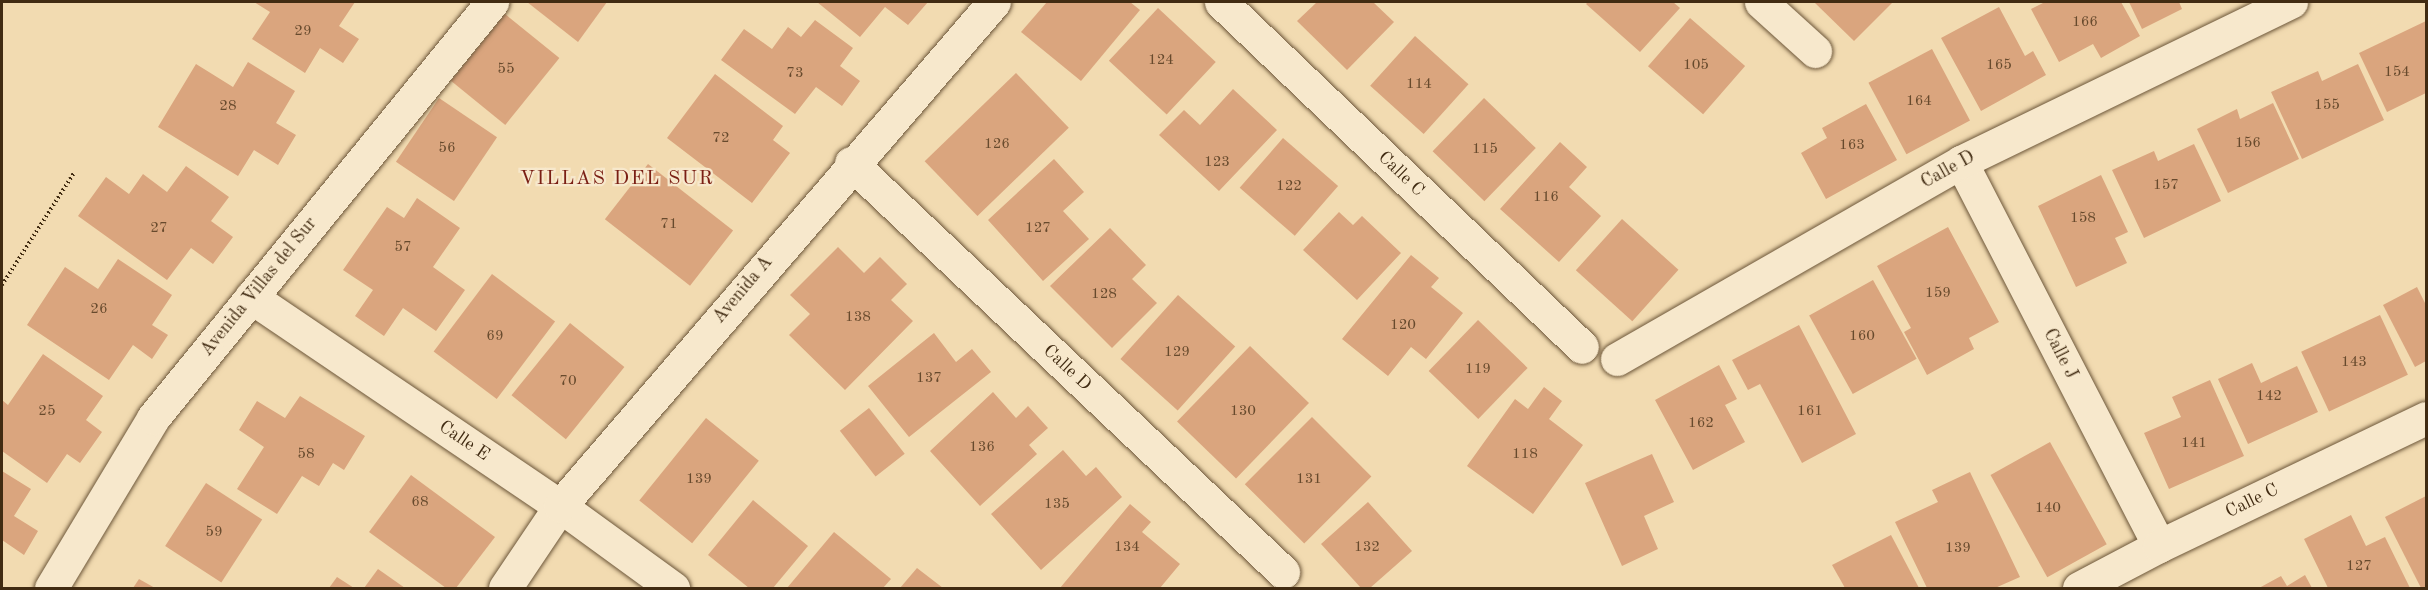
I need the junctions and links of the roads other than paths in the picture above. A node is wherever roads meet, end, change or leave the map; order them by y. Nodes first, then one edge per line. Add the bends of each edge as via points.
1 (492, 2) edge
2 (994, 2) edge
3 (1221, 2) edge
4 (1761, 2) edge
5 (2291, 2) edge
6 (1815, 51) dead end
7 (1961, 162) junction
8 (851, 163) junction
9 (251, 297) junction
10 (1582, 346) dead end
11 (1617, 359) dead end
12 (2427, 418) edge
13 (560, 506) junction
14 (2159, 546) junction
15 (1283, 572) dead end
16 (51, 588) edge
17 (505, 588) edge
18 (673, 588) edge
19 (2079, 588) edge

1 - 9 street, Avenida Villas del Sur
2 - 8 street, Avenida A
3 - 10 street, Calle C
4 - 6 street
5 - 7 street, Calle D
7 - 11 street, Calle D
7 - 14 street, Calle J
8 - 13 street, Avenida A
8 - 15 street, Calle D
9 - 13 street, Calle E
9 - 16 street, Avenida Villas del Sur via 153,418
12 - 14 street, Calle C
13 - 17 street, Avenida A
13 - 18 street, Calle E
14 - 19 street, Calle C

